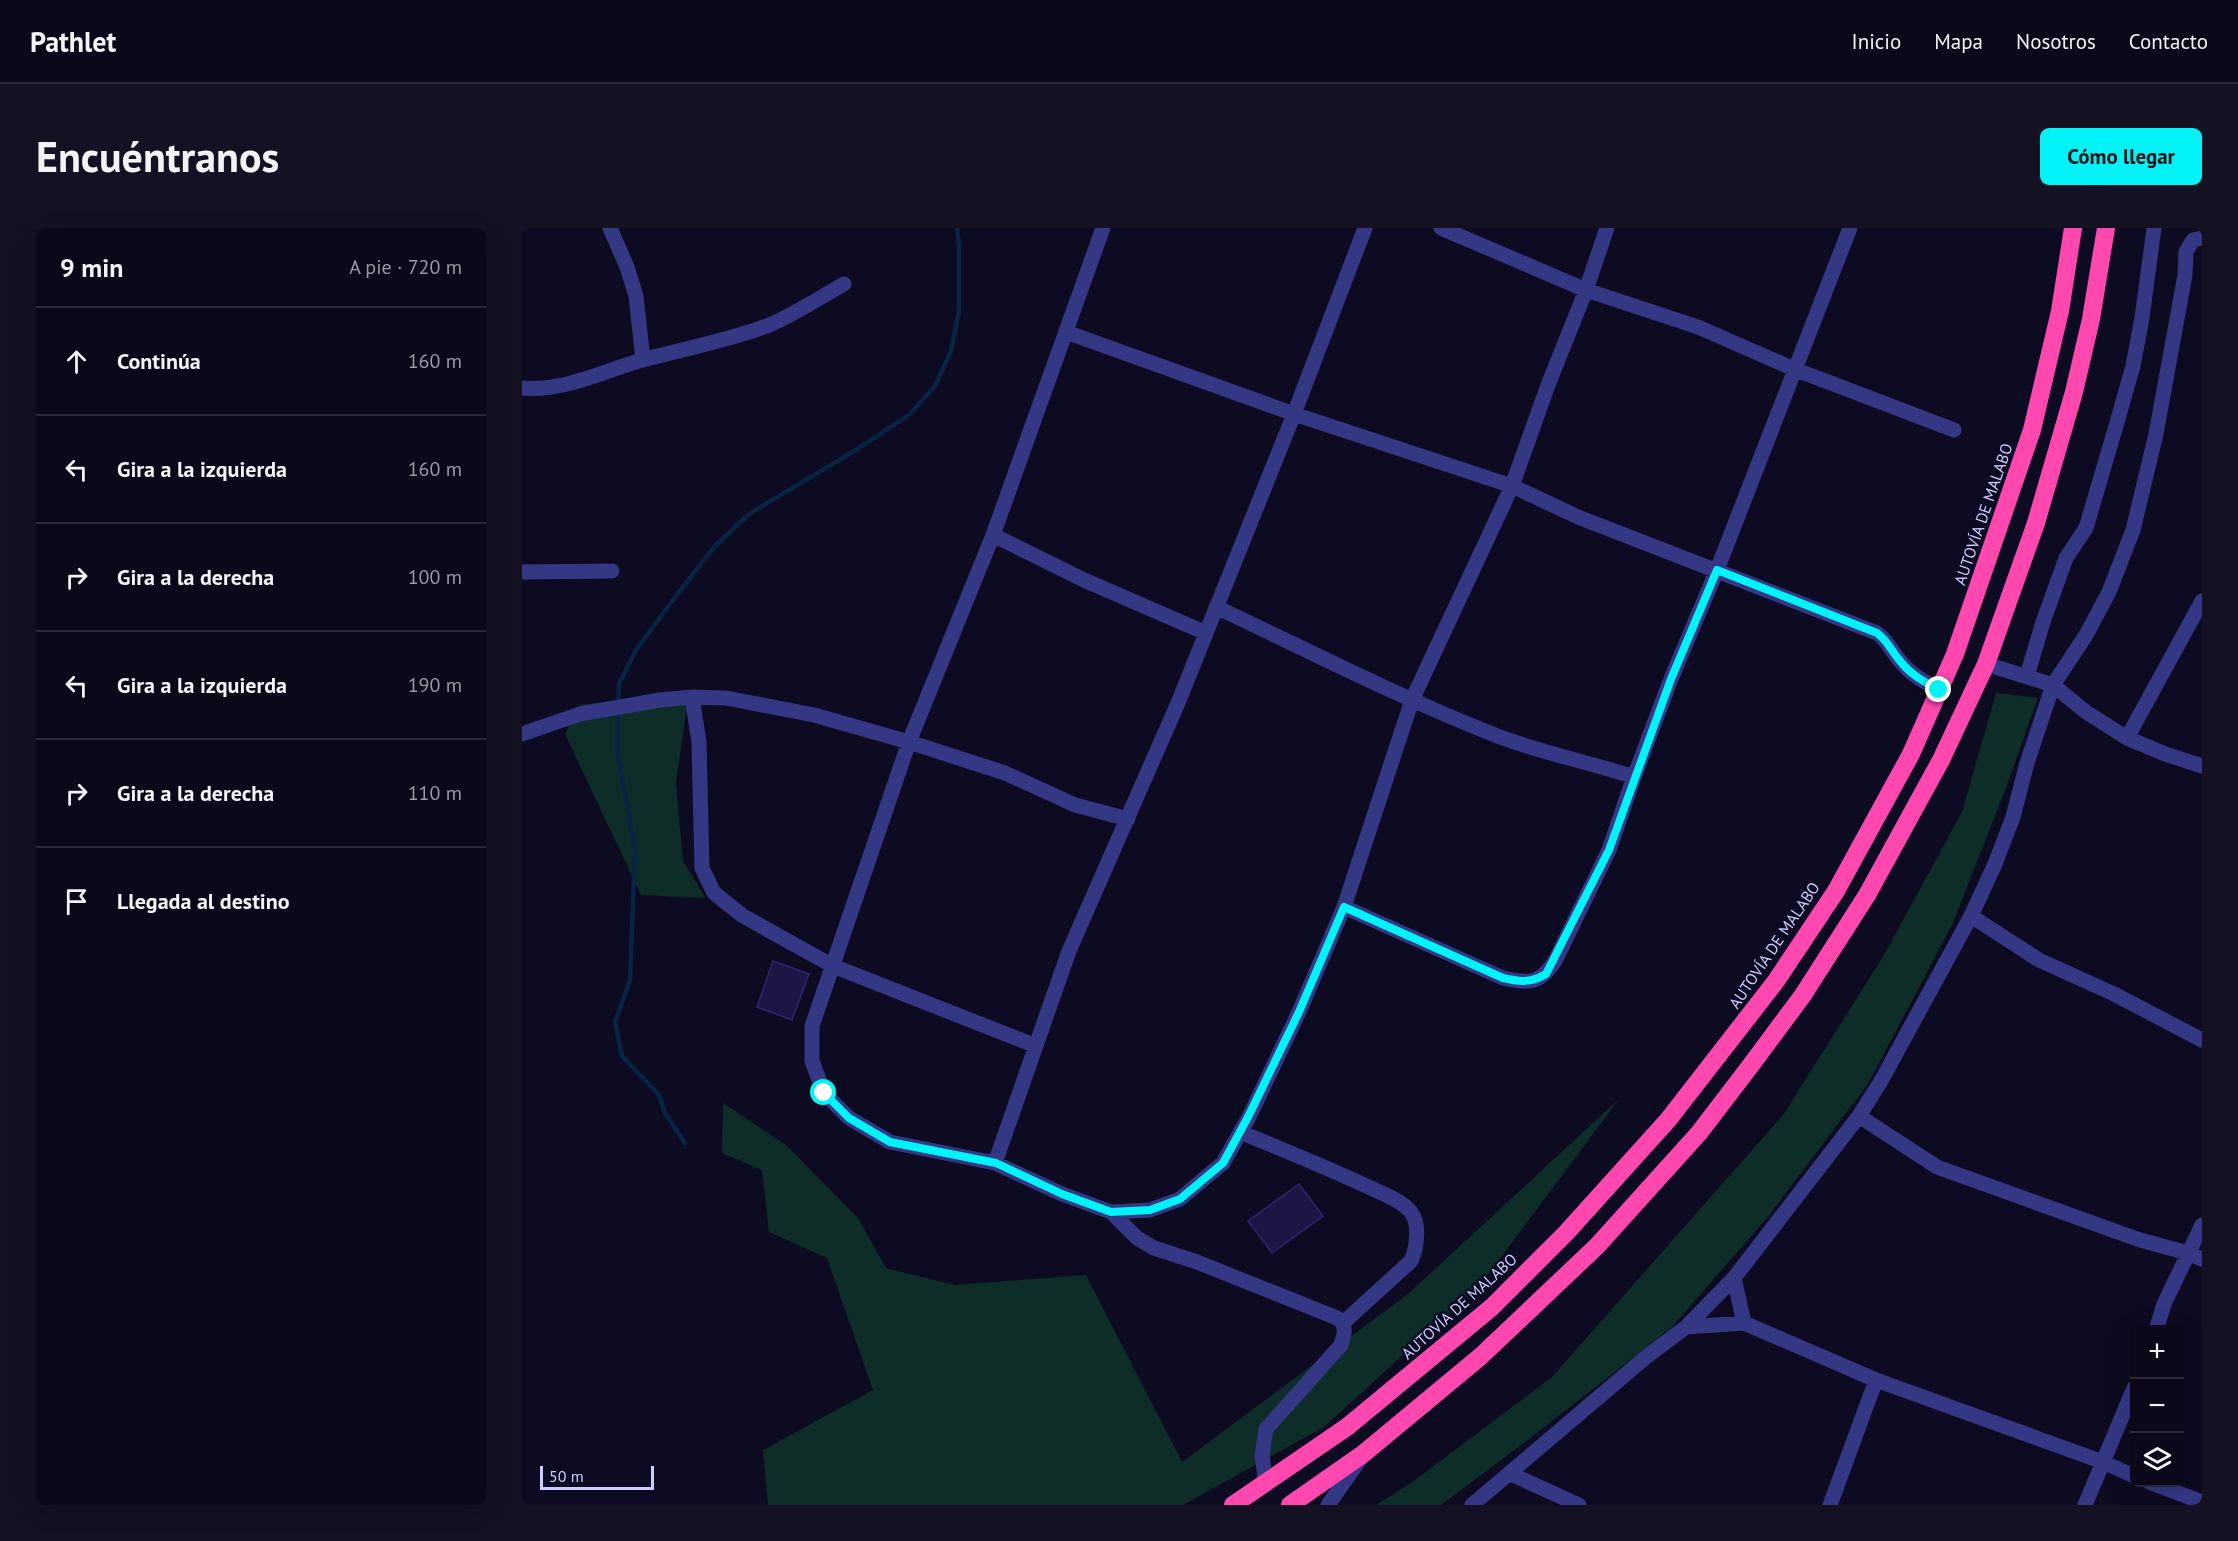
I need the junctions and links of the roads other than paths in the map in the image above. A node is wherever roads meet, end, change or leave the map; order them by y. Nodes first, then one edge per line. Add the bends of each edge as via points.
1 (1103, 228) edge
2 (1365, 228) edge
3 (1441, 228) edge
4 (1607, 228) edge
5 (1850, 228) edge
6 (2073, 228) edge
7 (2106, 228) edge
8 (2154, 228) edge
9 (616, 230) edge
10 (2202, 238) edge
11 (844, 284) dead end
12 (1586, 290) junction
13 (1066, 332) junction
14 (643, 360) junction
15 (1794, 369) junction
16 (522, 388) edge
17 (1294, 414) junction
18 (1954, 430) dead end
19 (1512, 486) junction
20 (993, 535) junction
21 (1717, 570) junction
22 (612, 571) dead end
23 (522, 572) edge
24 (2202, 601) edge
25 (1216, 607) junction
26 (1206, 633) junction
27 (1986, 664) junction
28 (2027, 676) junction
29 (2053, 685) junction
30 (1939, 690) junction
31 (692, 697) junction
32 (1412, 700) junction
33 (522, 734) edge
34 (2127, 738) junction
35 (909, 742) junction
36 (2202, 766) edge
37 (1634, 777) junction
38 (1128, 819) junction
39 (1344, 907) junction
40 (1971, 916) junction
41 (833, 966) junction
42 (2202, 1040) edge
43 (1036, 1046) junction
44 (1859, 1116) junction
45 (1240, 1132) junction
46 (996, 1163) junction
47 (1111, 1212) junction
48 (2202, 1225) edge
49 (2195, 1256) edge
50 (1734, 1278) junction
51 (1343, 1323) junction
52 (1744, 1323) junction
53 (2157, 1325) edge
54 (1686, 1327) junction
55 (1876, 1380) junction
56 (2130, 1398) edge
57 (1363, 1454) junction
58 (2103, 1462) junction
59 (1511, 1474) junction
60 (2130, 1474) edge
61 (1266, 1482) junction
62 (2162, 1487) edge
63 (2202, 1502) edge
64 (1233, 1505) edge
65 (1290, 1505) edge
66 (1328, 1505) edge
67 (1472, 1505) edge
68 (1579, 1505) edge
69 (1830, 1505) edge
70 (2085, 1505) edge

1 - 13 street
2 - 17 street
3 - 12 street
4 - 12 street
5 - 15 street
6 - 30 highway, AUTOVÍA DE MALABO via 2060,311 2032,430
7 - 27 highway via 2074,392 2036,523
8 - 28 street via 2133,366 2116,426 2086,528 2066,558
9 - 14 street via 636,296
10 - 29 street via 2193,240 2186,252 2156,434 2133,530 2109,592
11 - 14 street via 769,325
12 - 15 street via 1698,327
12 - 19 street
13 - 17 street
13 - 20 street
14 - 16 street via 561,385
15 - 18 street
15 - 21 street
17 - 19 street
17 - 25 street
19 - 21 street via 1578,517
19 - 32 street
20 - 26 street
20 - 35 street
21 - 30 street via 1877,633 1911,673
21 - 37 street
22 - 23 street
24 - 34 street
25 - 26 street
25 - 32 street
26 - 38 street
27 - 28 street
27 - 57 highway via 1941,760 1867,895 1803,995 1699,1132 1597,1246 1481,1356
28 - 29 street
29 - 34 street
29 - 40 street via 2013,818
30 - 61 highway, AUTOVÍA DE MALABO via 1911,754 1836,891 1776,981 1668,1120 1566,1233 1492,1307 1347,1427
31 - 33 street via 580,714
31 - 35 street via 726,698 814,715
31 - 41 street via 699,742 702,868 714,893 744,916
32 - 37 street via 1516,743
32 - 39 street
34 - 36 street
35 - 38 street via 1005,773 1075,805
35 - 41 street
37 - 39 street via 1604,860 1555,961 1536,980 1503,978
38 - 43 street via 1069,951
39 - 45 street via 1299,1012
40 - 42 street via 2039,960
40 - 44 street
41 - 43 street
41 - 46 street via 812,1026 812,1061 824,1093 849,1118 890,1142
43 - 46 street
44 - 49 street via 1937,1167
44 - 50 street
45 - 47 street via 1223,1163 1180,1199 1150,1210
45 - 51 street via 1344,1175 1399,1202 1412,1213 1416,1242 1411,1261
46 - 47 street
47 - 51 street via 1137,1238 1154,1248
48 - 49 street
49 - 53 street via 2164,1305
50 - 52 street
50 - 54 street
51 - 61 street via 1341,1345 1266,1429 1262,1456
52 - 54 street
52 - 55 street
54 - 59 street
55 - 58 street
55 - 69 street
56 - 58 street
57 - 65 highway
57 - 66 street
58 - 60 street
58 - 70 street
59 - 67 street
59 - 68 street
61 - 64 highway, AUTOVÍA DE MALABO
62 - 63 street

